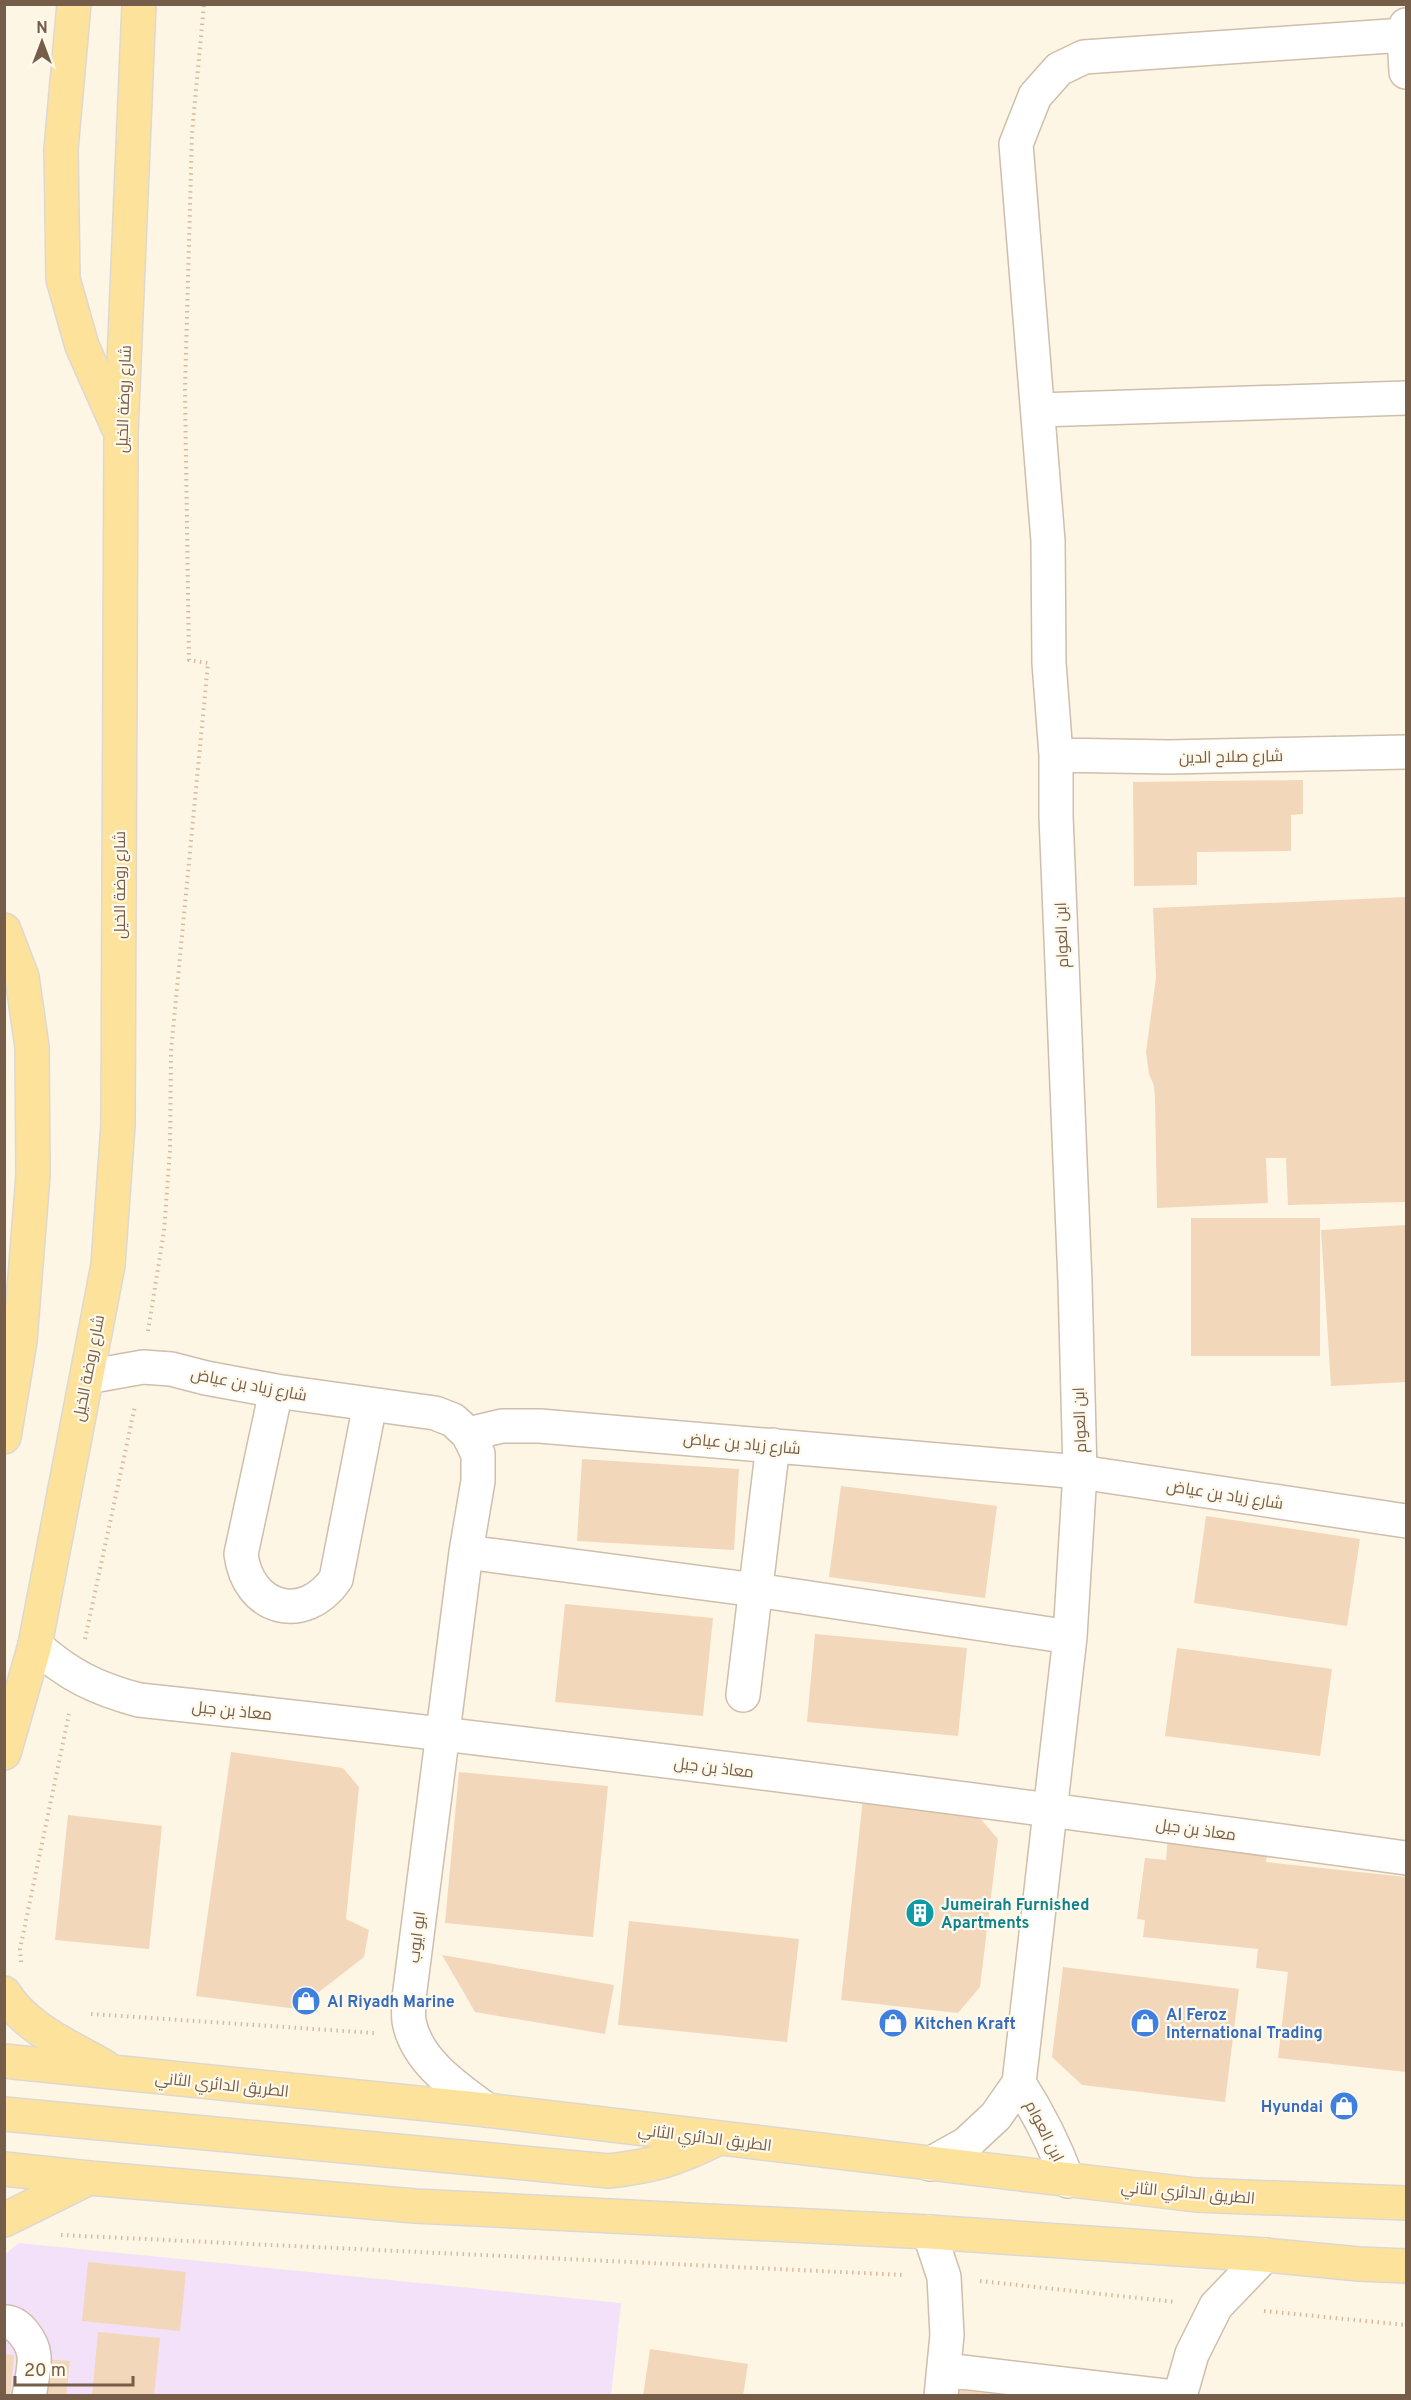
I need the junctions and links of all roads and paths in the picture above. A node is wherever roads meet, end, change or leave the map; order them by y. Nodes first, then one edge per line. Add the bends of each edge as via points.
1 (74, 4) edge
2 (139, 4) edge
3 (204, 4) edge
4 (1406, 30) edge
5 (1407, 72) edge
6 (1407, 398) edge
7 (1038, 410) junction
8 (121, 434) junction
9 (1407, 752) edge
10 (1056, 755) junction
11 (4, 930) edge
12 (143, 1367) junction
13 (87, 1377) junction
14 (276, 1391) junction
15 (370, 1404) junction
16 (468, 1434) junction
17 (4, 1437) edge
18 (773, 1445) junction
19 (1080, 1472) junction
20 (1407, 1521) edge
21 (466, 1552) junction
22 (756, 1590) junction
23 (1070, 1637) junction
24 (35, 1645) junction
25 (77, 1677) junction
26 (743, 1695) dead end
27 (442, 1732) junction
28 (4, 1753) edge
29 (1051, 1809) junction
30 (1407, 1858) edge
31 (13, 1980) edge
32 (84, 2014) dead end
33 (413, 2036) junction
34 (4, 2061) edge
35 (117, 2074) junction
36 (1018, 2083) junction
37 (487, 2110) junction
38 (4, 2114) edge
39 (717, 2139) junction
40 (930, 2164) junction
41 (4, 2169) edge
42 (89, 2178) junction
43 (1068, 2181) junction
44 (1407, 2203) edge
45 (4, 2220) edge
46 (929, 2232) junction
47 (60, 2235) dead end
48 (1265, 2255) junction
49 (1407, 2266) edge
50 (944, 2277) junction
51 (1216, 2306) junction
52 (4, 2322) edge
53 (1407, 2325) edge
54 (943, 2383) edge
55 (29, 2396) edge
56 (1165, 2396) edge
57 (1180, 2396) edge

1 - 8 main road via 61,149 63,279 82,346
2 - 8 main road, شارع روضة الخيل
3 - 12 path via 192,133 185,390 189,660 208,663 171,1051 164,1231
4 - 5 street
4 - 7 street, ابن العوام via 1084,57 1059,69 1035,96 1016,144
6 - 7 street
7 - 10 street, ابن العوام via 1048,541 1049,663
8 - 13 main road, شارع روضة الخيل via 118,1125 108,1265
9 - 10 street, شارع صلاح الدين
10 - 19 street, ابن العوام
11 - 17 main road via 22,977 32,1047 33,1175 20,1341
12 - 13 street, شارع زياد بن عياض
12 - 14 street, شارع زياد بن عياض via 171,1369
12 - 25 path
13 - 24 main road, شارع روضة الخيل
14 - 15 street, شارع زياد بن عياض
14 - 15 street via 241,1554 248,1582 269,1602 284,1606 315,1601 336,1579
15 - 16 street, شارع زياد بن عياض via 435,1413 453,1420
16 - 18 street, شارع زياد بن عياض via 502,1426 540,1426
16 - 21 street, ابو ايوب via 477,1454 478,1481
18 - 19 street, شارع زياد بن عياض
18 - 22 street
19 - 20 street, شارع زياد بن عياض
19 - 23 street, ابن العوام
21 - 22 street
21 - 27 street, ابو ايوب
22 - 23 street
22 - 26 street
23 - 29 street, ابن العوام
24 - 25 street, معاذ بن جبل
24 - 28 main road, شارع روضة الخيل
25 - 27 street, معاذ بن جبل via 107,1692 139,1700
25 - 31 path
27 - 29 street, معاذ بن جبل
27 - 33 street, ابو ايوب via 409,1998
29 - 30 street, معاذ بن جبل
29 - 36 street, ابن العوام
31 - 35 main road via 23,2015
32 - 33 path
33 - 37 street, ابو ايوب via 444,2078
34 - 35 main road, الطريق الدائري الثاني
35 - 37 main road, الطريق الدائري الثاني
36 - 40 street, ابن العوام via 996,2116 966,2144
36 - 43 street, ابن العوام via 1039,2114
37 - 39 main road, الطريق الدائري الثاني
38 - 39 main road via 609,2171 683,2156
39 - 40 main road, الطريق الدائري الثاني
40 - 43 main road, الطريق الدائري الثاني
41 - 42 main road
42 - 45 main road
42 - 46 main road via 415,2206
43 - 44 main road, الطريق الدائري الثاني via 1196,2195
46 - 48 main road
46 - 50 street
47 - 50 path
48 - 49 main road
48 - 51 street
50 - 51 path
50 - 54 street via 947,2335
51 - 53 path
51 - 57 street via 1192,2354
52 - 55 street via 19,2327 34,2356
54 - 56 street

